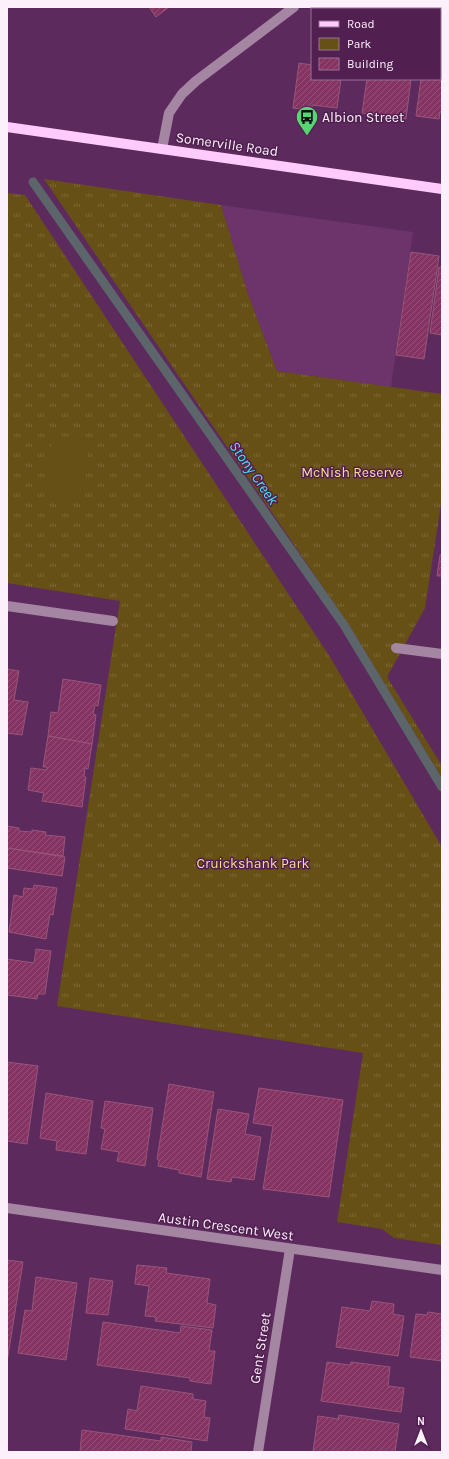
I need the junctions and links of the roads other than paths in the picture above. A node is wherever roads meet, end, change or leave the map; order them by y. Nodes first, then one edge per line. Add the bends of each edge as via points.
1 (294, 7) edge
2 (7, 128) edge
3 (162, 149) junction
4 (442, 189) edge
5 (7, 606) edge
6 (113, 621) dead end
7 (396, 648) dead end
8 (442, 654) edge
9 (7, 1208) edge
10 (290, 1249) junction
11 (442, 1270) edge
12 (258, 1452) edge

1 - 3 street via 182,94 169,113
2 - 3 main road, Somerville Road
3 - 4 main road, Somerville Road
5 - 6 street
7 - 8 street
9 - 10 street, Austin Crescent West
10 - 11 street, Austin Crescent West
10 - 12 street, Gent Street

